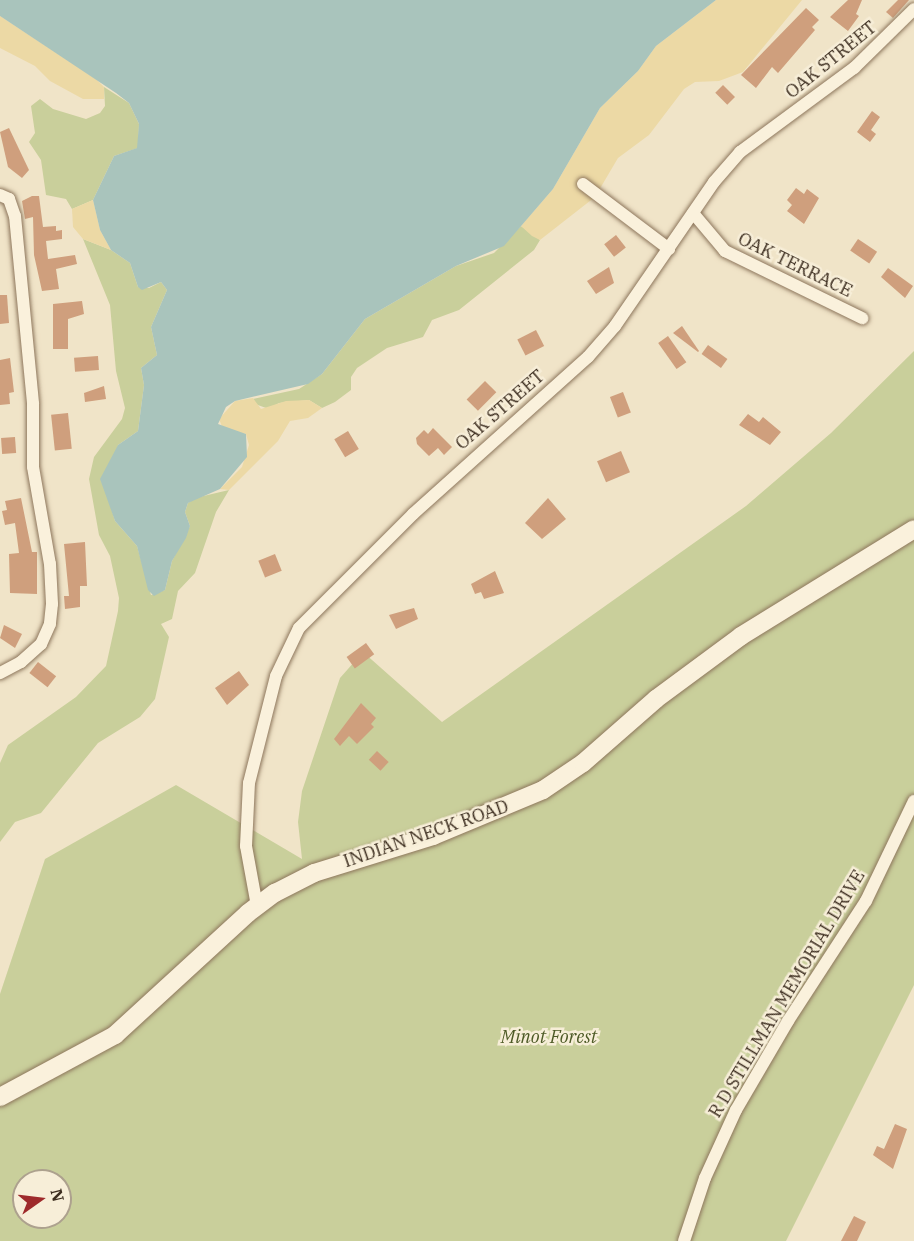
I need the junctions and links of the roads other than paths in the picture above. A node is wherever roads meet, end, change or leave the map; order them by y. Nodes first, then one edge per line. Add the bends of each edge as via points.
1 (914, 9) edge
2 (582, 184) dead end
3 (0, 195) edge
4 (693, 213) junction
5 (669, 249) junction
6 (862, 318) dead end
7 (914, 529) edge
8 (0, 673) edge
9 (914, 801) edge
10 (257, 906) junction
11 (0, 1097) edge
12 (684, 1241) edge

1 - 4 street, OAK STREET via 854,68 741,152
2 - 5 street
3 - 8 street via 9,199 15,216 33,404 33,467 50,564 52,604 50,624 41,644 21,662
4 - 5 street, OAK STREET
4 - 6 street, OAK TERRACE via 730,254
5 - 10 street, OAK STREET via 588,357 335,587 294,636 276,676 249,783 247,856
7 - 10 street, INDIAN NECK ROAD via 741,636 656,699 583,764 543,790 433,836 314,873
9 - 12 street, R D STILLMAN MEMORIAL DRIVE via 866,901 736,1110 702,1187
10 - 11 street, INDIAN NECK ROAD via 115,1035

